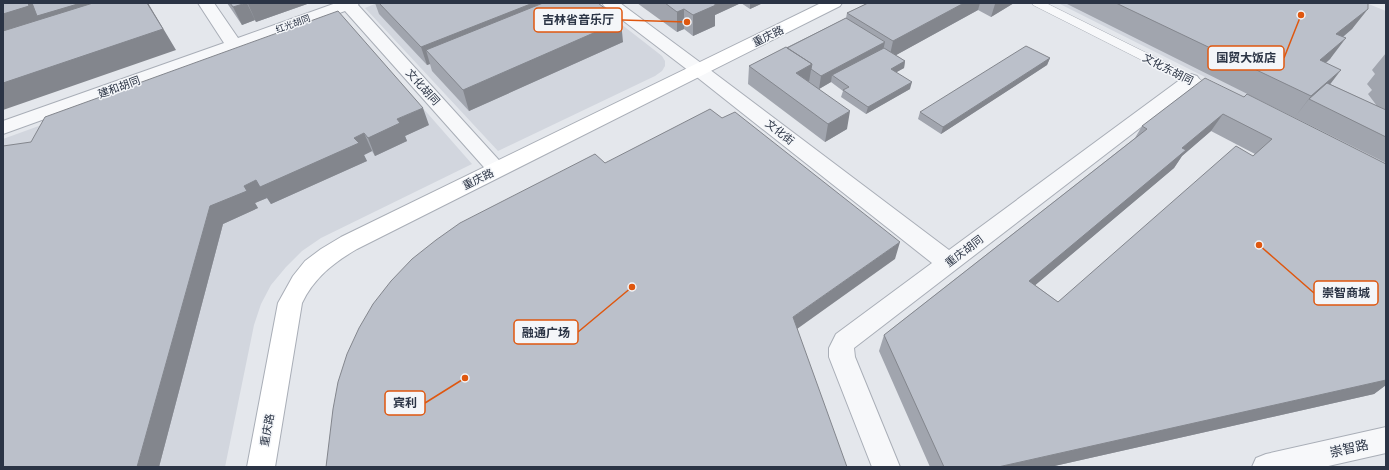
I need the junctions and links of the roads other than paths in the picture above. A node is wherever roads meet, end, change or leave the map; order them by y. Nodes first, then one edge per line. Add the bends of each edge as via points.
1 (206, 3) edge
2 (610, 3) edge
3 (834, 3) edge
4 (1037, 3) edge
5 (350, 4) edge
6 (234, 45) junction
7 (699, 70) junction
8 (1191, 80) junction
9 (1212, 91) edge
10 (3, 128) edge
11 (498, 169) junction
12 (949, 263) junction
13 (1386, 440) edge
14 (260, 467) edge
15 (886, 467) edge
16 (1266, 467) edge

1 - 6 street
2 - 7 street, 文化街
3 - 7 main road, 重庆路
4 - 8 lane, 文化东胡同
5 - 6 street, 红光胡同
5 - 11 street, 文化胡同
6 - 10 street, 建和胡同
7 - 11 main road, 重庆路
7 - 12 street, 文化街
8 - 9 lane, 文化东胡同
8 - 12 street, 重庆胡同
11 - 14 main road, 重庆路 via 332,252 312,268 298,284 290,302
12 - 15 street, 重庆胡同 via 845,342 841,348
13 - 16 street, 崇智路

